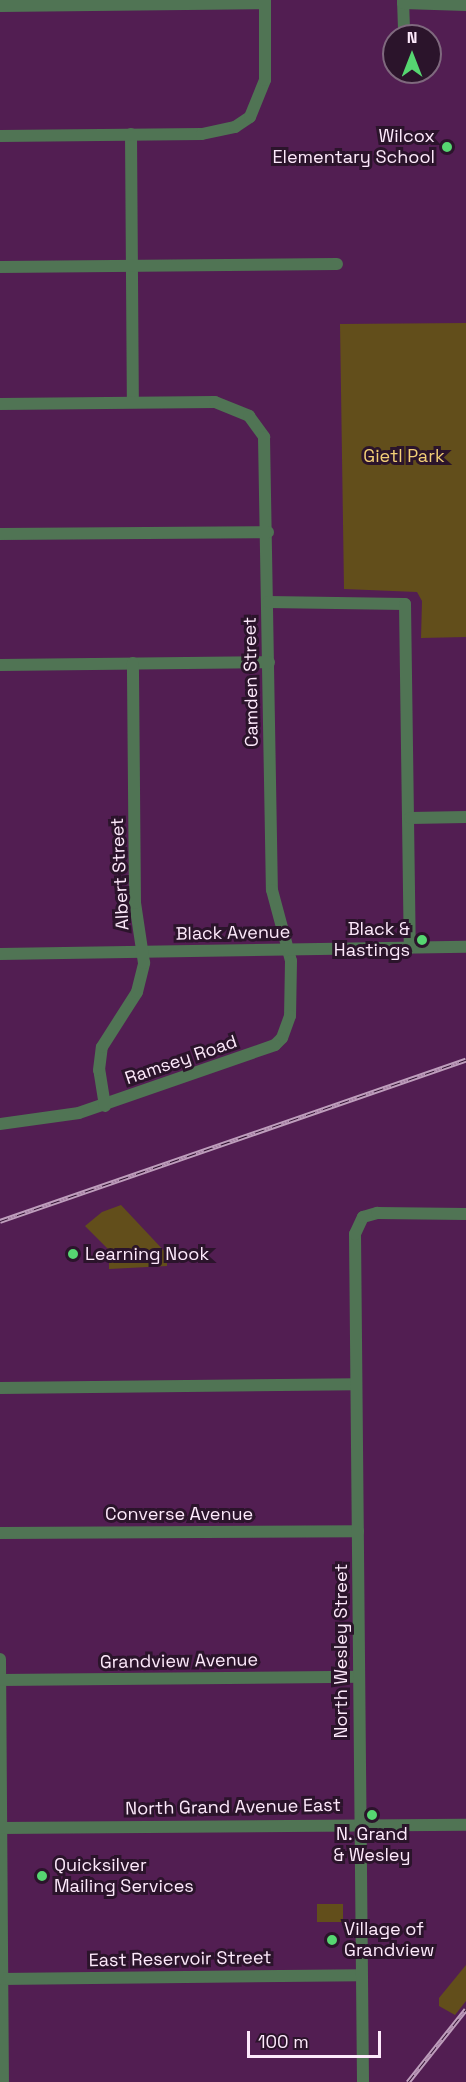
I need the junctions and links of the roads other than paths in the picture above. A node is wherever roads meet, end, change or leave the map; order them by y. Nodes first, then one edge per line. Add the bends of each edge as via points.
1 (265, 2) edge
2 (403, 2) edge
3 (466, 4) edge
4 (0, 6) edge
5 (404, 24) edge
6 (130, 134) junction
7 (0, 136) edge
8 (337, 264) dead end
9 (132, 266) junction
10 (0, 267) edge
11 (133, 402) junction
12 (0, 404) edge
13 (268, 532) junction
14 (0, 534) edge
15 (268, 602) junction
16 (269, 662) junction
17 (133, 663) junction
18 (0, 665) edge
19 (466, 817) edge
20 (410, 818) junction
21 (466, 947) edge
22 (410, 948) junction
23 (288, 950) junction
24 (144, 952) junction
25 (0, 954) edge
26 (105, 1106) junction
27 (0, 1124) edge
28 (466, 1214) edge
29 (356, 1384) junction
30 (0, 1388) edge
31 (358, 1531) junction
32 (0, 1533) edge
33 (0, 1659) edge
34 (359, 1677) junction
35 (0, 1680) edge
36 (360, 1824) junction
37 (466, 1825) edge
38 (0, 1828) edge
39 (361, 1975) junction
40 (1, 1979) edge
41 (3, 2082) edge
42 (363, 2082) edge

1 - 4 street
1 - 6 street via 265,81 253,119 213,133
2 - 3 street
2 - 5 street
6 - 7 street
6 - 9 street
8 - 9 street
9 - 10 street
9 - 11 street
11 - 12 street
11 - 13 street, Camden Street via 215,402 252,413 267,448
13 - 14 street
13 - 15 street, Camden Street
15 - 16 street, Camden Street
15 - 20 street via 405,604
16 - 17 street
16 - 23 street, Camden Street via 272,890
17 - 18 street
17 - 24 street, Albert Street via 135,903
19 - 20 street
20 - 22 street
21 - 22 street, Black Avenue
22 - 23 street, Black Avenue
23 - 24 street, Black Avenue
23 - 26 street, Ramsey Road via 290,1016 282,1038 275,1045
24 - 25 street, Black Avenue
24 - 26 street, Albert Street via 144,970 137,992 102,1047 99,1070
26 - 27 street, Ramsey Road via 50,1119
28 - 29 street, North Wesley Street via 377,1213 359,1221 355,1234
29 - 30 street
29 - 31 street, North Wesley Street
31 - 32 street, Converse Avenue
31 - 34 street, North Wesley Street
33 - 35 street
34 - 35 street, Grandview Avenue
34 - 36 street, North Wesley Street
35 - 38 street
36 - 37 street, North Grand Avenue East
36 - 38 street, North Grand Avenue East
36 - 39 street, North Wesley Street
38 - 40 street
39 - 40 street, East Reservoir Street
39 - 42 street, North Wesley Street
40 - 41 street

